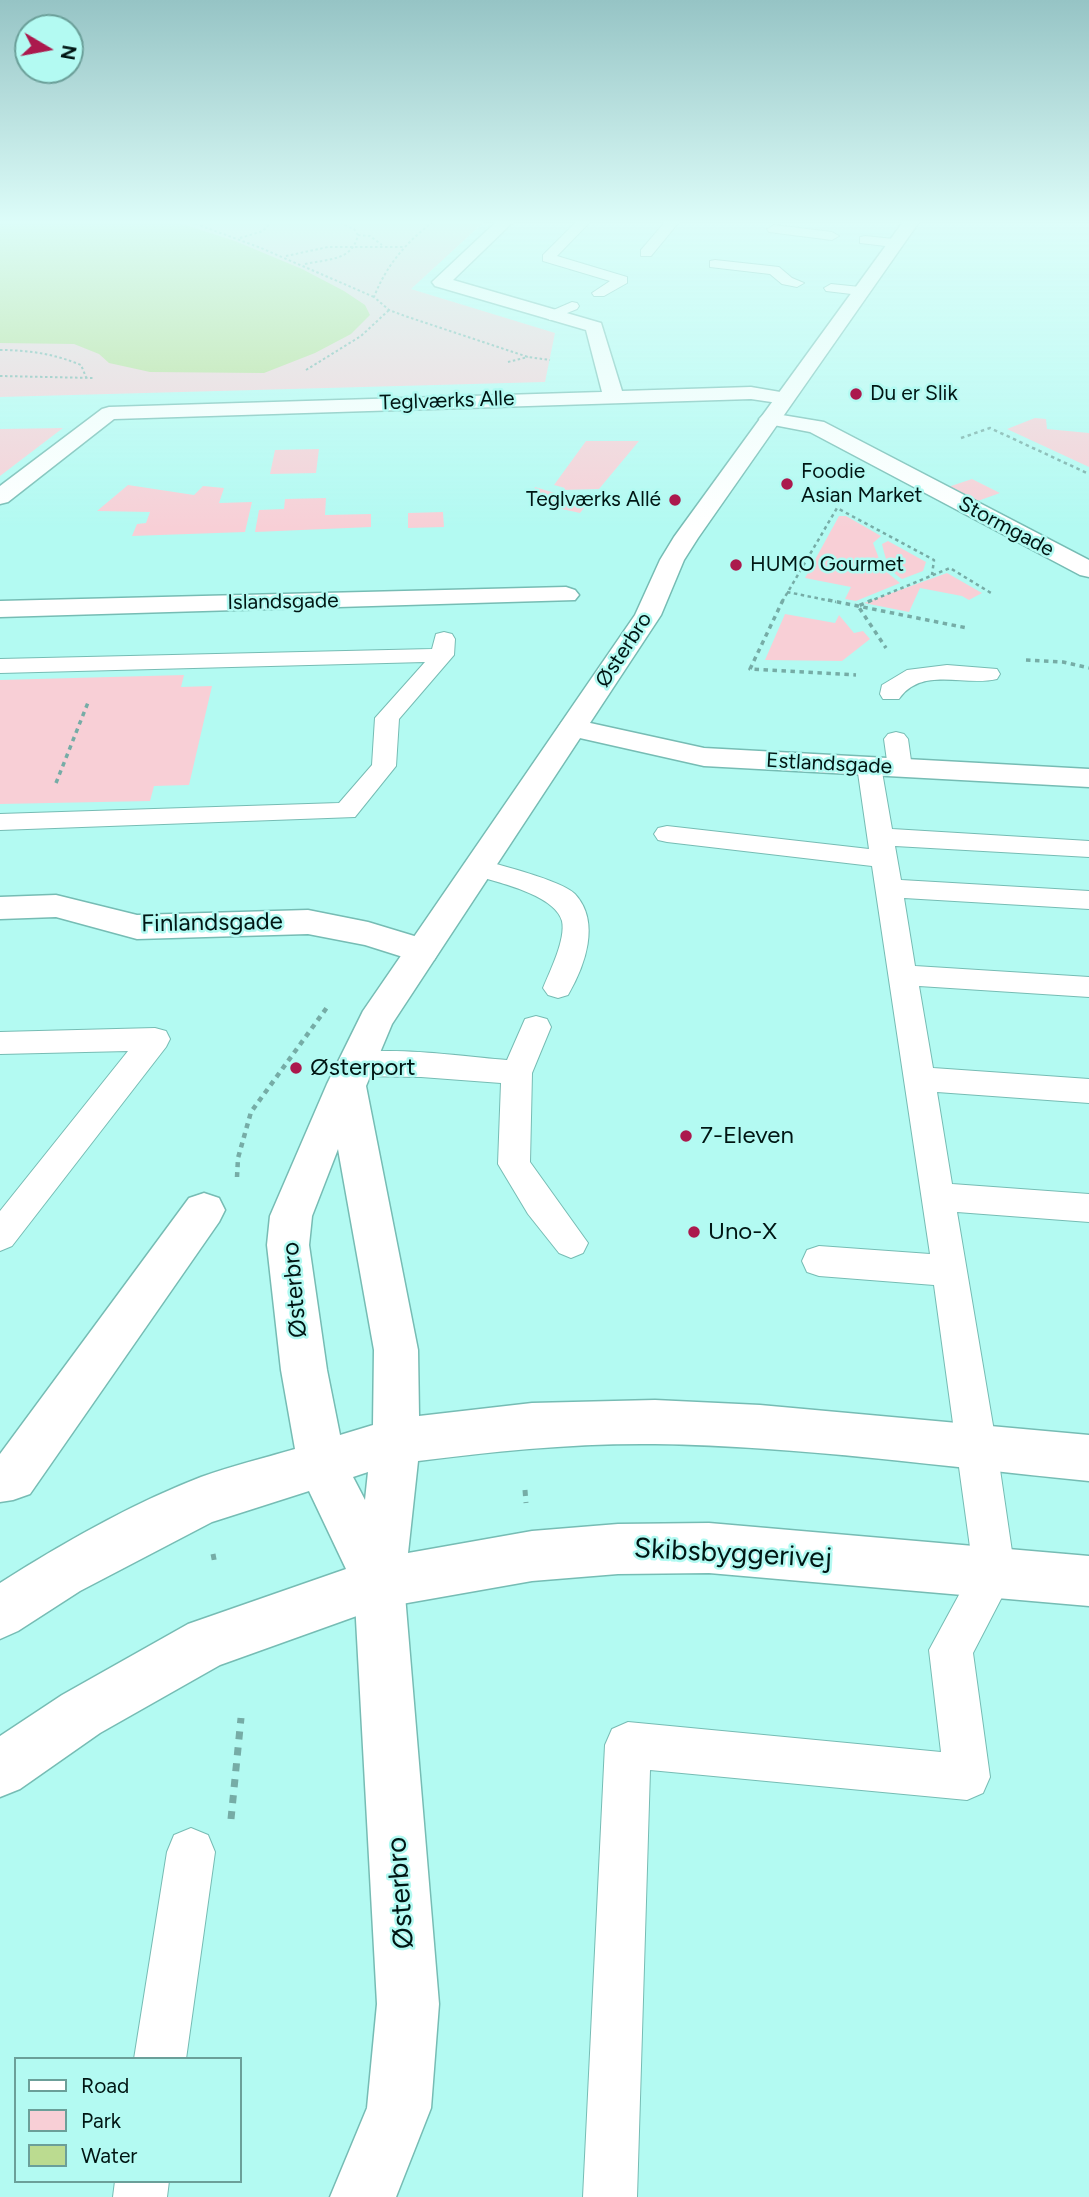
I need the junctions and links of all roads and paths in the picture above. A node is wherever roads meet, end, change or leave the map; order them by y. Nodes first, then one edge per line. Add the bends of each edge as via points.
1 (374, 325) edge
2 (588, 325) edge
3 (836, 325) edge
4 (0, 350) edge
5 (305, 370) dead end
6 (85, 383) dead end
7 (613, 396) junction
8 (785, 398) junction
9 (770, 419) junction
10 (961, 438) dead end
11 (1089, 474) edge
12 (0, 498) edge
13 (1089, 570) edge
14 (932, 575) junction
15 (787, 592) junction
16 (991, 593) dead end
17 (566, 595) dead end
18 (858, 606) junction
19 (0, 609) edge
20 (967, 628) dead end
21 (103, 664) junction
22 (0, 666) edge
23 (989, 674) dead end
24 (871, 676) junction
25 (891, 692) joint
26 (572, 728) junction
27 (888, 758) junction
28 (1089, 778) edge
29 (42, 821) junction
30 (0, 822) edge
31 (667, 834) dead end
32 (1089, 849) edge
33 (884, 862) junction
34 (478, 869) junction
35 (1089, 900) edge
36 (0, 908) edge
37 (422, 951) junction
38 (902, 975) junction
39 (1089, 987) edge
40 (558, 988) dead end
41 (330, 1003) dead end
42 (536, 1027) dead end
43 (0, 1043) edge
44 (517, 1073) junction
45 (351, 1074) junction
46 (919, 1079) junction
47 (1089, 1091) edge
48 (220, 1196) joint
49 (937, 1197) junction
50 (1089, 1208) edge
51 (0, 1236) edge
52 (571, 1243) dead end
53 (819, 1261) dead end
54 (950, 1271) junction
55 (396, 1441) junction
56 (978, 1449) junction
57 (1089, 1458) edge
58 (321, 1463) junction
59 (0, 1478) edge
60 (994, 1572) junction
61 (1089, 1581) edge
62 (379, 1583) junction
63 (0, 1613) edge
64 (241, 1718) dead end
65 (0, 1769) edge
66 (191, 1852) joint
67 (160, 2057) edge
68 (363, 2197) edge
69 (610, 2197) edge

1 - 5 path
2 - 7 street via 594,327
3 - 8 street, Østerbro
4 - 6 path via 62,356 81,365
7 - 8 street, Teglværks Alle via 751,393
7 - 12 street, Teglværks Alle via 109,413
8 - 9 street, Østerbro
9 - 13 street, Stormgade via 816,427
9 - 26 street, Østerbro via 686,537 648,615
10 - 11 path via 990,428
14 - 15 path via 934,560 836,508
14 - 16 path via 950,568
14 - 18 path
15 - 18 path
15 - 24 path via 750,669
17 - 19 street, Islandsgade via 445,604
18 - 20 path
18 - 24 path via 892,657
21 - 22 lane
21 - 29 path
21 - 29 lane via 443,647 387,718 384,766 346,811
23 - 25 lane via 915,675
24 - 25 path
26 - 27 street, Estlandsgade via 704,757
26 - 34 street, Østerbro
27 - 28 street, Estlandsgade
27 - 33 lane
29 - 30 lane
31 - 33 lane
32 - 33 lane
33 - 35 lane
33 - 38 lane
34 - 37 street, Østerbro
34 - 40 lane via 564,899 576,922 572,951
36 - 37 street, Finlandsgade via 56,906 137,927 308,922
37 - 45 street, Østerbro via 376,1020
38 - 39 lane
38 - 46 lane
41 - 48 path via 251,1112 238,1158
42 - 44 lane
43 - 51 lane via 155,1039
44 - 45 lane via 421,1065
44 - 52 lane via 514,1164
45 - 55 street, Østerbro via 396,1350
45 - 58 street, Østerbro via 291,1216 288,1245
46 - 47 lane
46 - 49 lane
48 - 59 street via 13,1477
49 - 50 lane
49 - 54 lane
53 - 54 lane
54 - 56 lane
55 - 56 street via 533,1425 655,1422 760,1427
55 - 58 street
55 - 62 street, Østerbro
56 - 57 street
56 - 60 lane
58 - 62 street, Østerbro
58 - 63 street via 204,1500 73,1567
60 - 61 street, Skibsbyggerivej
60 - 62 street, Skibsbyggerivej via 709,1548 618,1549 533,1556
60 - 69 lane via 951,1650 967,1777 628,1745
62 - 65 street via 208,1643 81,1714
62 - 68 street, Østerbro via 408,2004 399,2108
64 - 66 path via 229,1839
66 - 67 lane

